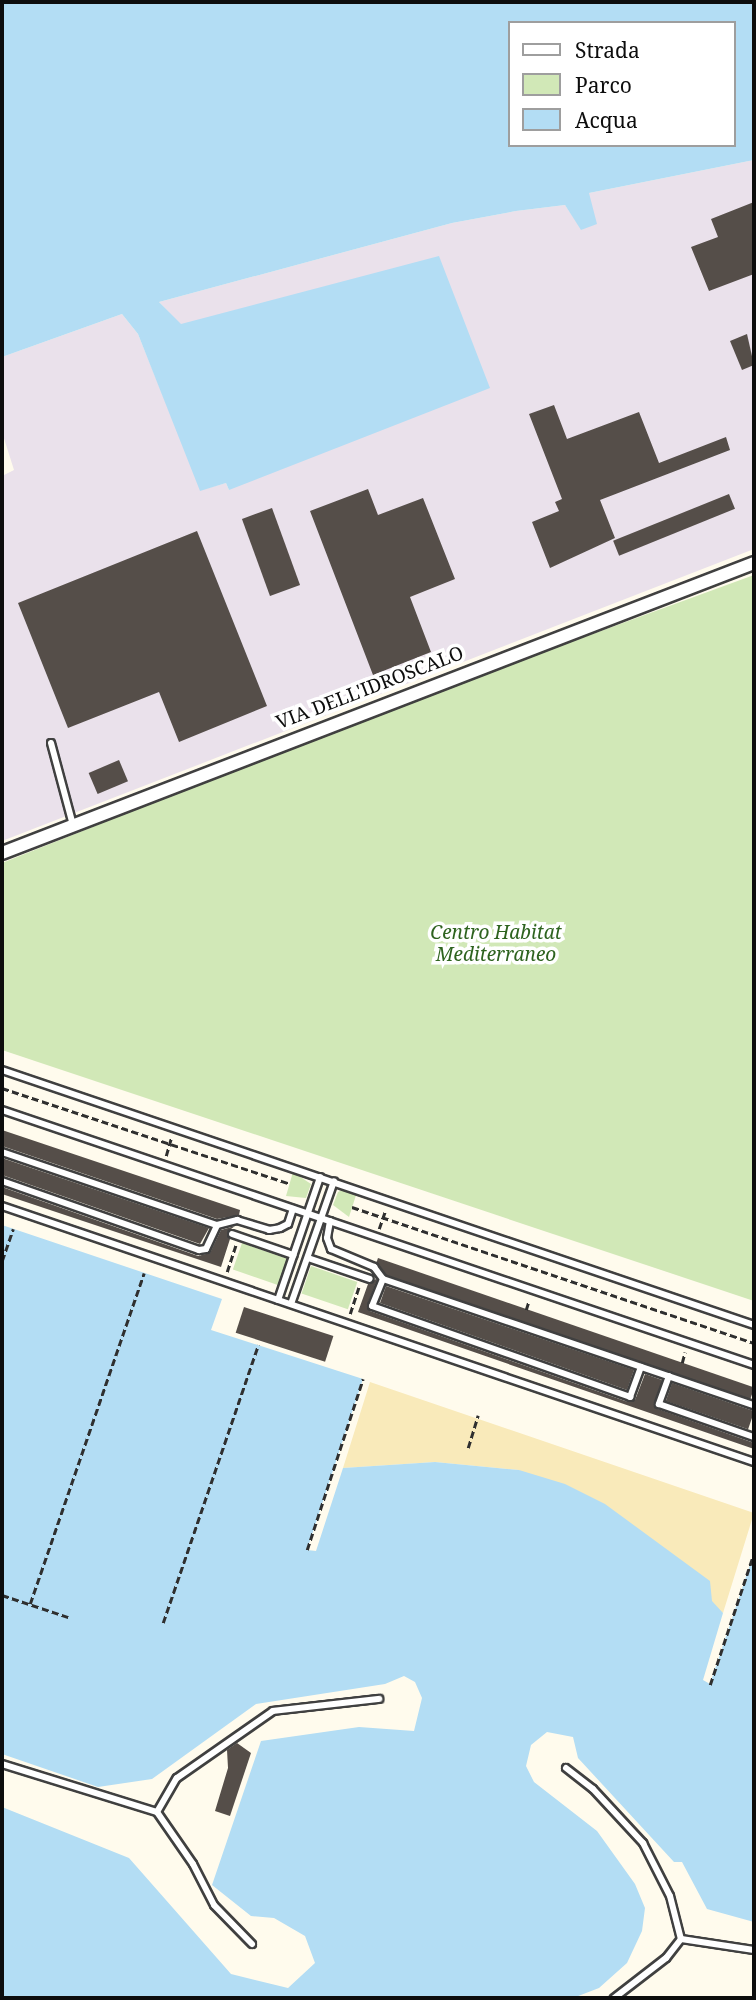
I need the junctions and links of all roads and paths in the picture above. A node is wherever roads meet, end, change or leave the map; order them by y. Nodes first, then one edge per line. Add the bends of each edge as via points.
1 (754, 563) edge
2 (51, 743) dead end
3 (73, 825) junction
4 (2, 853) edge
5 (2, 1070) edge
6 (2, 1088) edge
7 (2, 1110) edge
8 (2, 1152) edge
9 (320, 1177) junction
10 (2, 1181) edge
11 (334, 1181) junction
12 (290, 1184) dead end
13 (2, 1206) edge
14 (352, 1207) dead end
15 (293, 1209) junction
16 (307, 1214) junction
17 (321, 1218) junction
18 (330, 1221) junction
19 (217, 1225) junction
20 (13, 1229) dead end
21 (235, 1236) joint
22 (293, 1255) junction
23 (307, 1258) junction
24 (2, 1261) edge
25 (144, 1273) dead end
26 (366, 1278) joint
27 (383, 1279) junction
28 (223, 1281) junction
29 (278, 1300) junction
30 (291, 1304) junction
31 (347, 1323) junction
32 (754, 1325) edge
33 (754, 1343) edge
34 (258, 1345) dead end
35 (754, 1365) edge
36 (641, 1367) junction
37 (669, 1376) junction
38 (363, 1379) dead end
39 (754, 1405) edge
40 (478, 1416) dead end
41 (754, 1437) edge
42 (468, 1448) dead end
43 (754, 1462) edge
44 (307, 1550) dead end
45 (754, 1553) edge
46 (2, 1595) edge
47 (30, 1604) junction
48 (68, 1617) dead end
49 (163, 1623) dead end
50 (710, 1685) dead end
51 (379, 1699) dead end
52 (2, 1764) edge
53 (566, 1768) dead end
54 (157, 1812) junction
55 (681, 1939) junction
56 (252, 1944) dead end
57 (754, 1951) edge
58 (614, 1998) edge

1 - 3 street, VIA DELL'IDROSCALO
2 - 3 lane
3 - 4 street, VIA DELL'IDROSCALO
5 - 9 lane
6 - 12 path
7 - 15 lane
8 - 19 lane
9 - 11 lane
9 - 16 lane
10 - 19 lane via 199,1250 212,1241
11 - 17 lane
11 - 32 lane
13 - 28 lane
14 - 33 path
15 - 16 lane
15 - 19 lane via 288,1224 280,1228 269,1230 237,1220
16 - 17 lane
16 - 22 lane
17 - 18 lane
17 - 23 lane
18 - 27 lane via 327,1238 331,1249 374,1267
18 - 35 lane
20 - 24 path
21 - 22 lane
21 - 28 path
22 - 29 lane
23 - 26 lane
23 - 30 lane
25 - 47 path
26 - 31 path
27 - 36 lane
27 - 36 lane via 372,1306 630,1397
28 - 29 lane
29 - 30 lane
30 - 31 lane
31 - 43 lane
34 - 49 path
36 - 37 lane
37 - 39 lane
37 - 41 lane via 659,1404
38 - 44 path
40 - 42 path
45 - 50 path
46 - 47 path
47 - 48 path
51 - 54 lane via 273,1711 177,1778
52 - 54 lane
53 - 55 lane via 601,1797 643,1843 670,1896
54 - 56 lane via 193,1864 214,1905
55 - 57 lane
55 - 58 lane via 666,1958

